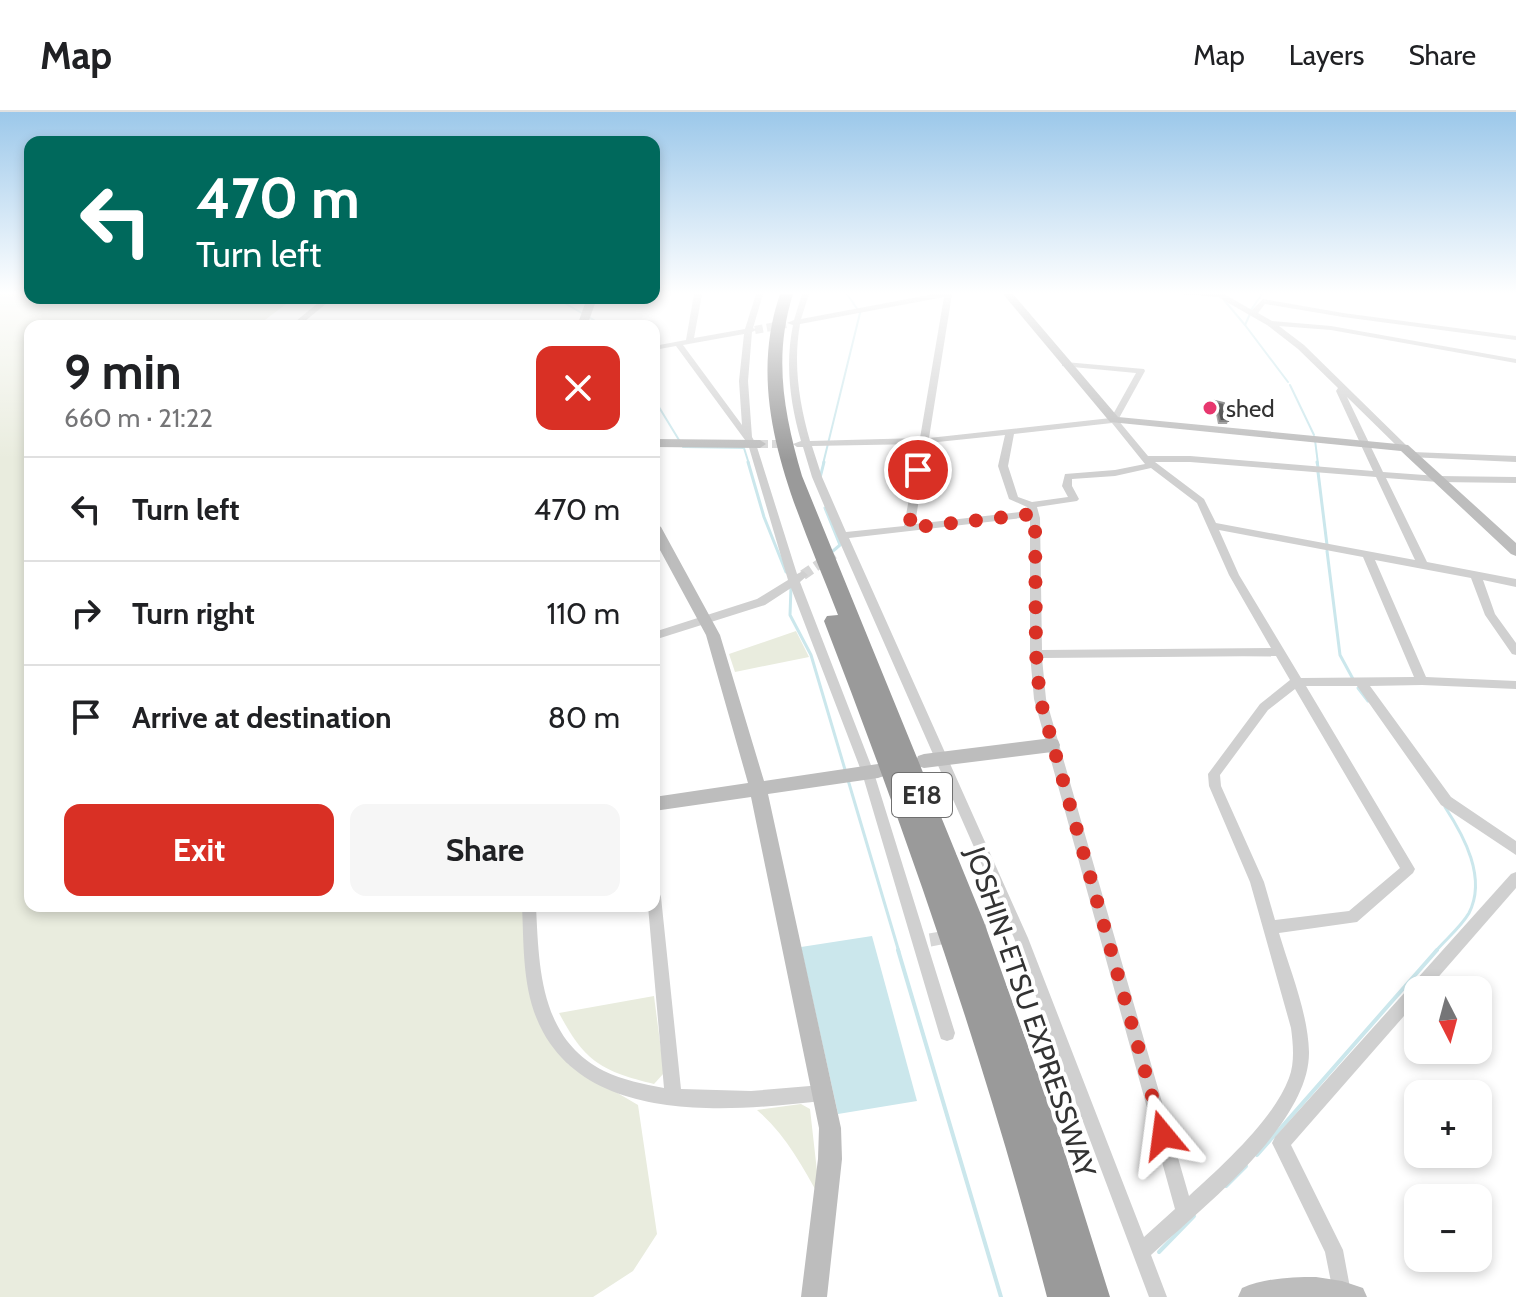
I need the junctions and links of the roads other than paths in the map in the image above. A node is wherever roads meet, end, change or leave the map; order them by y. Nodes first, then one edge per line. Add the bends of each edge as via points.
1 (683, 349) edge
2 (745, 349) edge
3 (762, 349) edge
4 (775, 349) edge
5 (792, 349) edge
6 (939, 349) edge
7 (1053, 349) edge
8 (1303, 349) edge
9 (1450, 349) edge
10 (1516, 361) edge
11 (1065, 364) junction
12 (1343, 389) junction
13 (1114, 420) junction
14 (1010, 432) junction
15 (753, 441) junction
16 (922, 441) junction
17 (660, 443) edge
18 (1364, 443) junction
19 (802, 444) junction
20 (1408, 452) junction
21 (1480, 457) junction
22 (1516, 459) edge
23 (1148, 462) junction
24 (1380, 475) junction
25 (1438, 479) junction
26 (1508, 480) edge
27 (1516, 488) edge
28 (1032, 510) junction
29 (1211, 525) junction
30 (909, 528) junction
31 (660, 538) edge
32 (844, 541) junction
33 (1516, 551) edge
34 (834, 554) tunnel mouth
35 (1368, 556) junction
36 (1423, 566) junction
37 (1476, 576) junction
38 (799, 578) junction
39 (1516, 583) edge
40 (703, 620) junction
41 (660, 634) edge
42 (1516, 651) edge
43 (1277, 652) junction
44 (1036, 654) junction
45 (1422, 681) junction
46 (1296, 682) junction
47 (1361, 683) junction
48 (1516, 685) edge
49 (1052, 745) junction
50 (932, 760) junction
51 (873, 772) junction
52 (758, 789) junction
53 (660, 803) edge
54 (1516, 849) edge
55 (1516, 878) edge
56 (530, 912) edge
57 (655, 912) edge
58 (1271, 927) junction
59 (947, 1033) dead end
60 (822, 1093) junction
61 (673, 1096) junction
62 (1041, 1128) junction
63 (1185, 1212) junction
64 (1141, 1252) junction
65 (1062, 1289) edge
66 (1348, 1295) edge
67 (814, 1297) edge
68 (1093, 1297) edge
69 (1102, 1297) edge
70 (1158, 1297) edge
71 (1251, 1297) edge

1 - 15 street
2 - 15 street via 742,361
3 - 65 highway, JOSHIN-ETSU EXPRESSWAY / E18 via 763,405 774,455 952,927 1019,1131
4 - 62 highway, JOSHIN-ETSU EXPRESSWAY / E18 via 778,418 793,476 946,855
5 - 19 street
6 - 16 street
7 - 11 street
8 - 12 street
9 - 10 street
11 - 13 street
11 - 13 street via 1141,371
12 - 18 street
12 - 20 street
13 - 14 street
13 - 18 street
13 - 23 street
14 - 16 street
14 - 28 street via 1003,466 1014,499
15 - 17 street
15 - 38 street
16 - 19 street
16 - 30 street
18 - 20 street
18 - 24 street
19 - 32 street
20 - 21 street
20 - 25 street
21 - 22 street
21 - 26 street
23 - 24 street via 1190,459
23 - 28 street via 1115,473 1068,476 1074,499
23 - 29 street via 1201,501
24 - 25 street
24 - 36 street
25 - 26 street
25 - 33 street
26 - 27 street
28 - 30 street
28 - 44 street
29 - 35 street
29 - 43 street
30 - 32 street
31 - 40 street
32 - 34 street
32 - 50 street
35 - 36 street
35 - 45 street
36 - 37 street
37 - 39 street
37 - 42 street via 1490,615
38 - 40 street via 761,602
38 - 51 street
40 - 41 street
40 - 52 street via 713,635
43 - 44 street
43 - 46 street
44 - 49 street
45 - 47 street
45 - 48 street
46 - 47 street
46 - 58 street via 1264,707 1214,774
46 - 58 street via 1408,869 1352,917
47 - 54 street via 1446,801
49 - 50 street
49 - 63 street
50 - 64 street via 1008,928
51 - 52 street
51 - 59 street
52 - 53 street
52 - 60 street
55 - 66 street via 1281,1143 1334,1250
56 - 61 street via 537,988 548,1026 566,1056 617,1085
57 - 61 street
58 - 63 street via 1299,1028 1297,1079 1257,1141
60 - 61 street via 754,1101
60 - 67 street via 830,1159
62 - 68 highway, JOSHIN-ETSU EXPRESSWAY / E18
62 - 69 highway
63 - 64 street
64 - 70 street
66 - 71 street via 1334,1290 1274,1291

